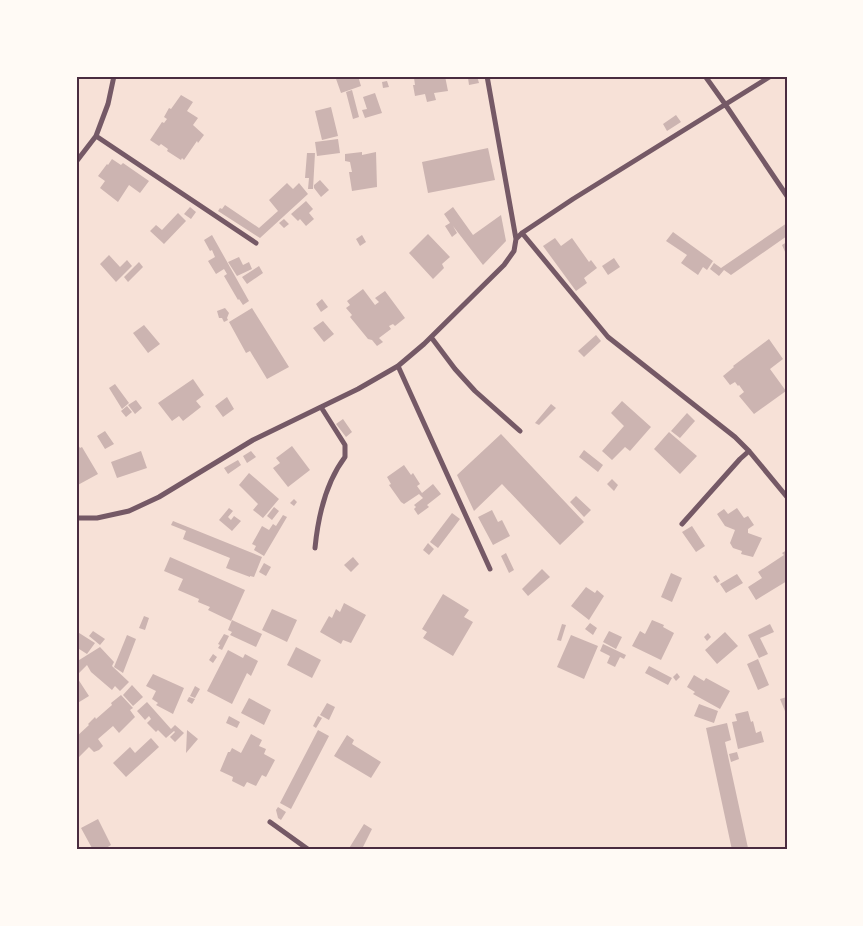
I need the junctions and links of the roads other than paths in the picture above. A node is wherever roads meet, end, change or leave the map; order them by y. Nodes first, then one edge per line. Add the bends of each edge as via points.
1 (114, 76) edge
2 (487, 76) edge
3 (705, 76) edge
4 (771, 76) edge
5 (726, 104) junction
6 (96, 136) junction
7 (76, 162) edge
8 (787, 196) edge
9 (522, 233) junction
10 (516, 239) junction
11 (256, 243) dead end
12 (431, 337) junction
13 (398, 366) junction
14 (321, 407) junction
15 (520, 431) dead end
16 (749, 451) junction
17 (787, 497) edge
18 (76, 518) edge
19 (682, 524) dead end
20 (314, 548) dead end
21 (490, 569) dead end
22 (270, 822) dead end
23 (309, 850) edge

1 - 6 street
2 - 10 street
3 - 5 street
4 - 5 street
5 - 8 street
5 - 9 street
6 - 7 street
6 - 11 street
9 - 10 street
9 - 16 street via 608,337
10 - 12 street via 514,251 504,265
12 - 13 street
12 - 15 street via 475,391
13 - 14 street
13 - 21 street
14 - 18 street via 253,440 159,497 129,511 97,518
14 - 20 street via 345,445 345,457 328,489
16 - 17 street
16 - 19 street
22 - 23 street

